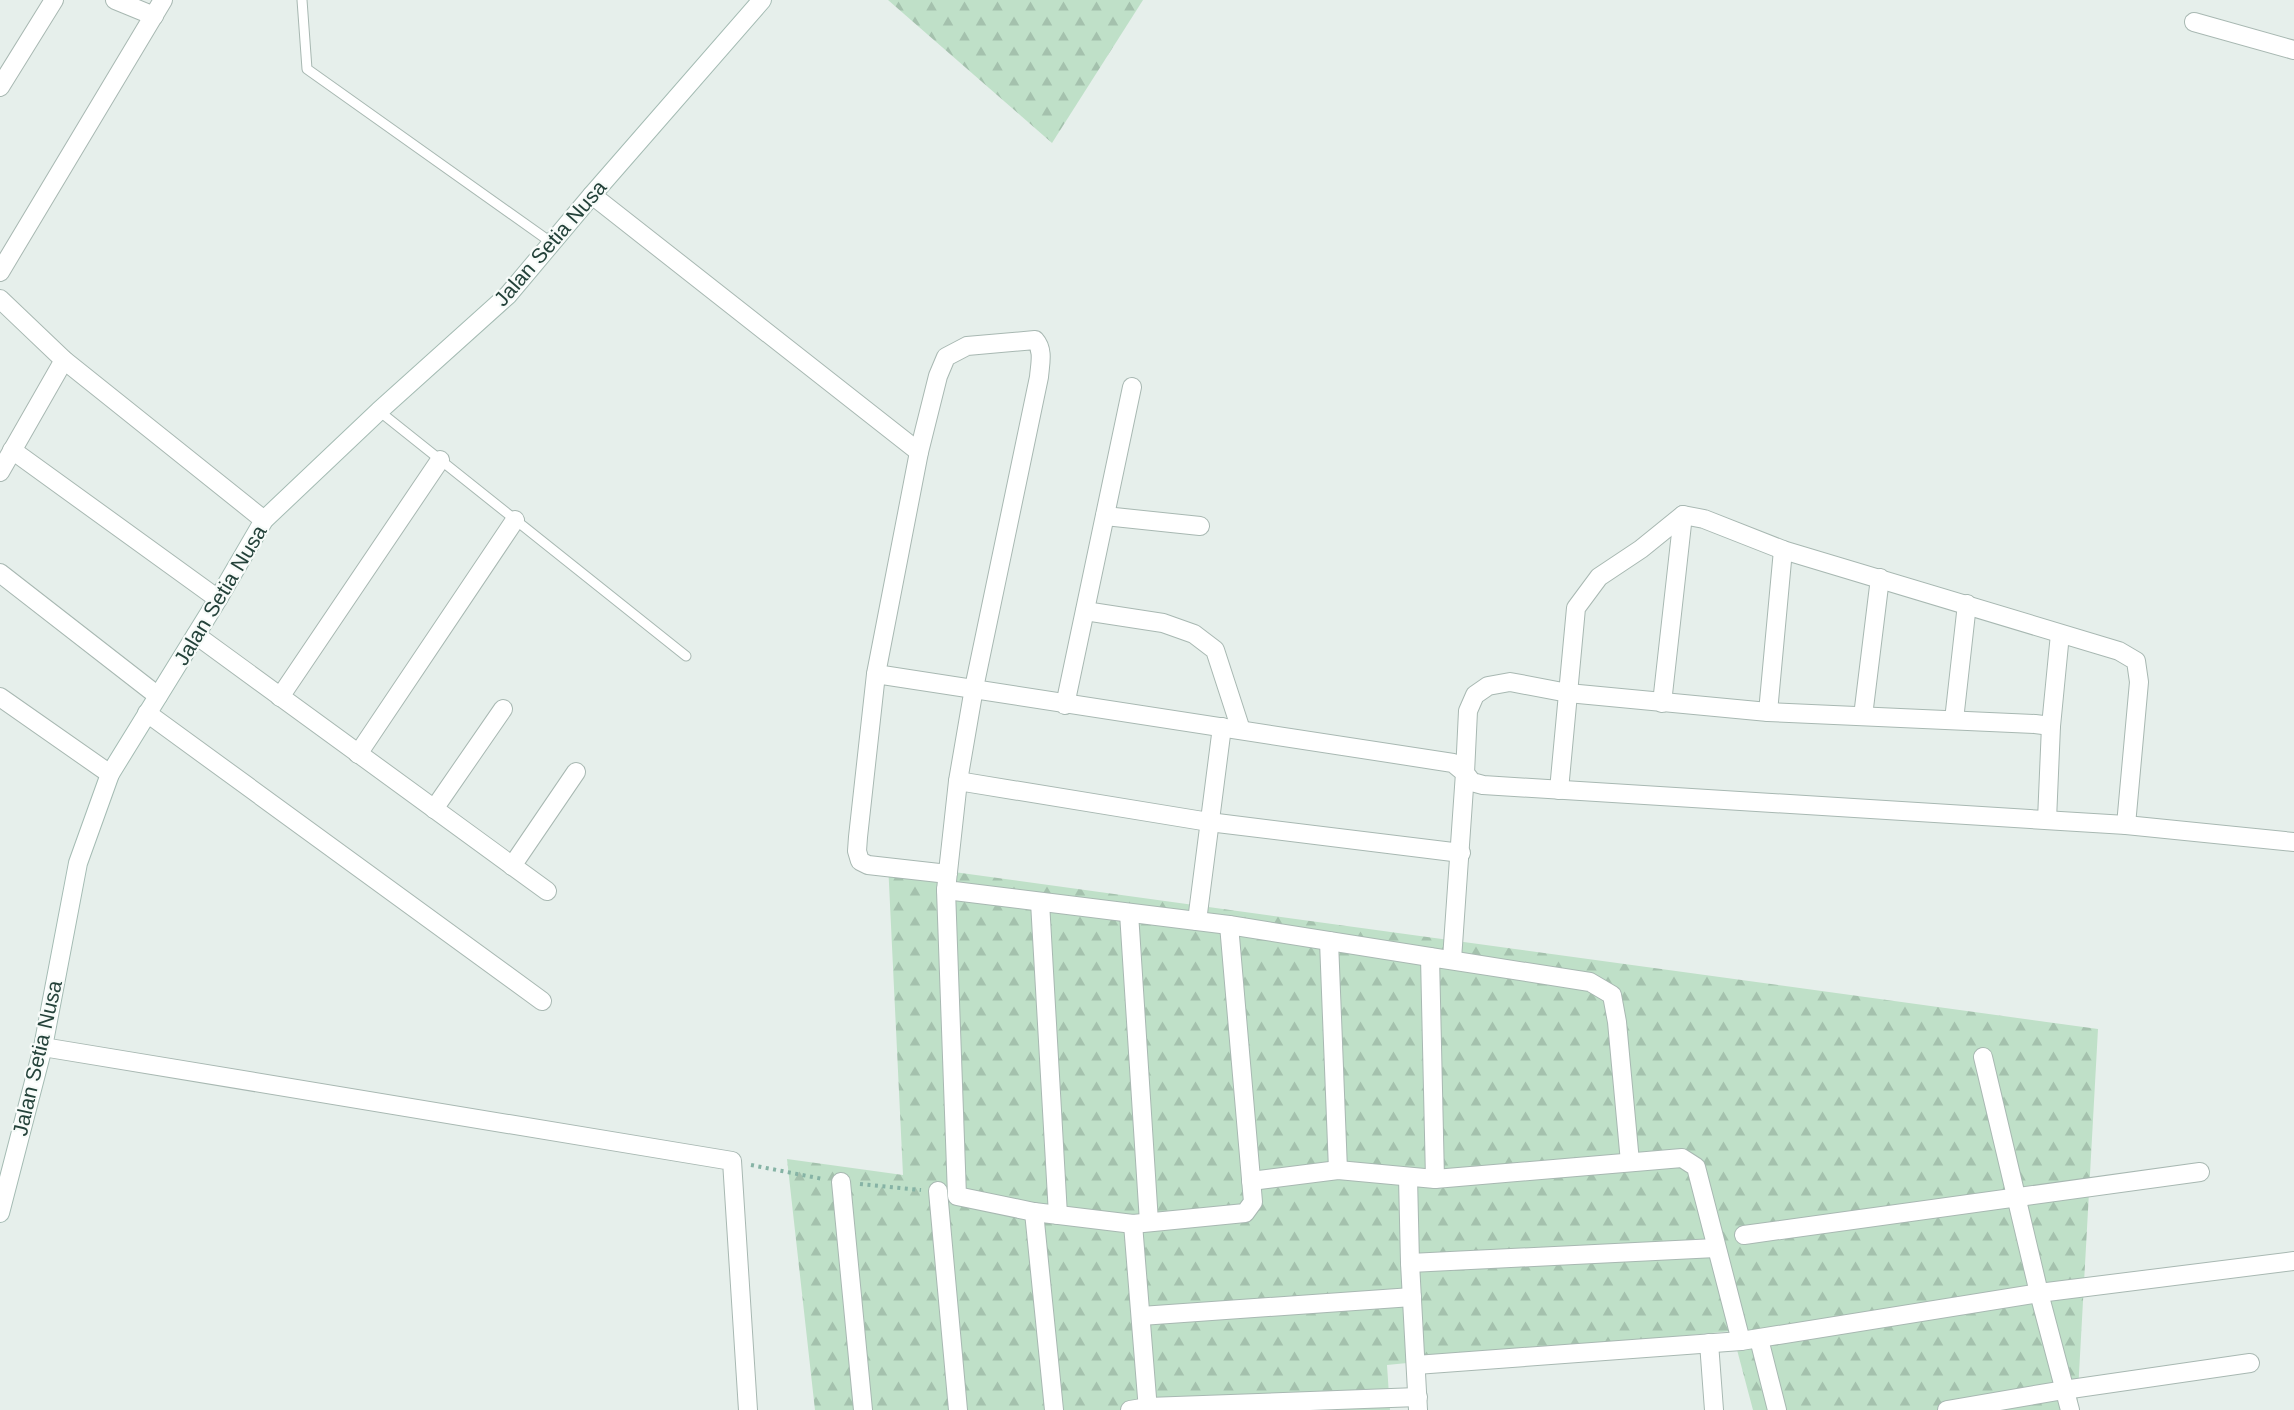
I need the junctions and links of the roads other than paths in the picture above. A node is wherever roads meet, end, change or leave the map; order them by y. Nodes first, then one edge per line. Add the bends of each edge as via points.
1 (54, 0) edge
2 (115, 0) edge
3 (163, 0) edge
4 (302, 0) edge
5 (762, 0) edge
6 (154, 16) junction
7 (2194, 22) dead end
8 (2294, 50) edge
9 (0, 87) edge
10 (592, 195) junction
11 (552, 243) junction
12 (0, 272) edge
13 (0, 299) edge
14 (64, 360) junction
15 (1132, 387) dead end
16 (379, 411) junction
17 (12, 450) junction
18 (920, 452) junction
19 (440, 460) junction
20 (0, 472) edge
21 (1683, 515) junction
22 (1105, 516) junction
23 (264, 520) junction
24 (515, 520) junction
25 (1200, 526) dead end
26 (1784, 550) junction
27 (0, 573) edge
28 (1880, 578) junction
29 (218, 599) junction
30 (1967, 604) junction
31 (1085, 611) junction
32 (2060, 634) junction
33 (196, 635) junction
34 (686, 656) dead end
35 (876, 674) junction
36 (974, 688) junction
37 (1568, 693) junction
38 (158, 696) junction
39 (0, 697) edge
40 (280, 697) junction
41 (1662, 703) junction
42 (1065, 705) junction
43 (503, 709) dead end
44 (1768, 712) junction
45 (147, 713) junction
46 (1863, 716) junction
47 (1954, 720) junction
48 (2052, 726) junction
49 (1222, 727) junction
50 (1240, 730) junction
51 (358, 754) junction
52 (576, 772) dead end
53 (1465, 773) junction
54 (110, 774) junction
55 (957, 781) junction
56 (1559, 790) junction
57 (434, 809) junction
58 (2046, 820) junction
59 (1209, 822) junction
60 (2126, 825) junction
61 (2294, 842) edge
62 (1461, 853) junction
63 (512, 866) junction
64 (947, 882) junction
65 (546, 891) dead end
66 (1040, 902) junction
67 (1128, 913) junction
68 (1197, 921) junction
69 (1230, 925) junction
70 (1329, 941) junction
71 (1430, 957) junction
72 (1452, 959) junction
73 (542, 1001) dead end
74 (43, 1047) junction
75 (1983, 1057) dead end
76 (1630, 1162) junction
77 (1338, 1170) junction
78 (2200, 1172) dead end
79 (1408, 1177) junction
80 (1435, 1179) junction
81 (1251, 1181) junction
82 (841, 1182) road end
83 (938, 1191) road end
84 (2016, 1196) junction
85 (1034, 1212) junction
86 (0, 1213) edge
87 (1058, 1215) junction
88 (1141, 1223) junction
89 (1744, 1235) dead end
90 (1716, 1248) junction
91 (2294, 1261) edge
92 (1410, 1263) junction
93 (2039, 1293) junction
94 (1412, 1298) junction
95 (1141, 1316) junction
96 (1750, 1340) junction
97 (1709, 1343) junction
98 (2250, 1363) dead end
99 (1416, 1365) junction
100 (2064, 1390) junction
101 (1418, 1404) edge
102 (1142, 1409) edge
103 (748, 1410) edge
104 (863, 1410) edge
105 (958, 1410) edge
106 (1054, 1410) edge
107 (1714, 1410) edge
108 (1777, 1410) edge
109 (1947, 1410) edge
110 (2070, 1410) edge

1 - 9 street
2 - 6 street
3 - 6 street
4 - 11 lane via 307,69
5 - 10 street, Jalan Setia Nusa
6 - 12 street
7 - 8 street
10 - 11 street, Jalan Setia Nusa
10 - 18 street
11 - 16 street, Jalan Setia Nusa via 508,295
13 - 14 street
14 - 17 street
14 - 23 street
15 - 22 street
16 - 19 lane
16 - 23 street, Jalan Setia Nusa
17 - 20 street
17 - 29 street
18 - 35 street
18 - 36 street via 946,357 967,346 1035,340 1039,344 1039,377
19 - 24 lane
19 - 40 street
21 - 26 street via 1704,519
21 - 37 street via 1599,577 1576,608
21 - 41 street
22 - 25 street
22 - 31 street
23 - 29 street, Jalan Setia Nusa
24 - 34 lane
24 - 51 street
26 - 28 street
26 - 44 street
27 - 38 street
28 - 30 street
28 - 46 street
29 - 33 street, Jalan Setia Nusa
30 - 32 street
30 - 47 street
31 - 42 street
31 - 50 street via 1163,622 1194,634 1215,650
32 - 48 street
32 - 60 street via 2119,651 2136,661 2139,682
33 - 38 street, Jalan Setia Nusa
33 - 40 street
35 - 36 street
35 - 64 street via 858,837 860,861
36 - 42 street
36 - 55 street
37 - 41 street
37 - 53 street via 1510,682 1488,686 1475,695 1468,711
37 - 56 street
38 - 45 street, Jalan Setia Nusa
39 - 54 street
40 - 51 street
41 - 44 street
42 - 49 street
43 - 57 street
44 - 46 street
45 - 54 street, Jalan Setia Nusa
45 - 73 street
46 - 47 street
47 - 48 street
48 - 58 street
49 - 50 street
49 - 59 street
50 - 53 street via 1453,763
51 - 57 street
52 - 63 street
53 - 56 street via 1472,782 1483,785
53 - 62 street
54 - 74 street, Jalan Setia Nusa via 78,863
55 - 59 street
55 - 64 street
56 - 58 street
57 - 63 street
58 - 60 street
59 - 62 street
59 - 68 street
60 - 61 street
62 - 72 street
63 - 65 street
64 - 66 street
64 - 85 street via 957,1196
66 - 67 street
66 - 87 street
67 - 68 street
67 - 88 street
68 - 69 street
69 - 70 street
69 - 81 street
70 - 71 street
70 - 77 street
71 - 72 street
71 - 80 street
72 - 76 street via 1590,982 1612,995
74 - 86 street, Jalan Setia Nusa
74 - 103 street via 732,1161
75 - 84 street
76 - 80 street
76 - 90 street via 1682,1158 1696,1167
77 - 79 street
77 - 81 street
78 - 84 street
79 - 80 street
79 - 92 street
81 - 88 street via 1253,1202 1245,1213
82 - 104 street
83 - 105 street
84 - 89 street
84 - 93 street
85 - 87 street
85 - 106 street
87 - 88 street
88 - 95 street
90 - 92 street
90 - 96 street
91 - 93 street
92 - 94 street
93 - 96 street
93 - 100 street
94 - 95 street
94 - 99 street
95 - 102 street
96 - 97 street
96 - 108 street
97 - 99 street
97 - 107 street
98 - 100 street
99 - 101 street
100 - 109 street
100 - 110 street
101 - 102 street

